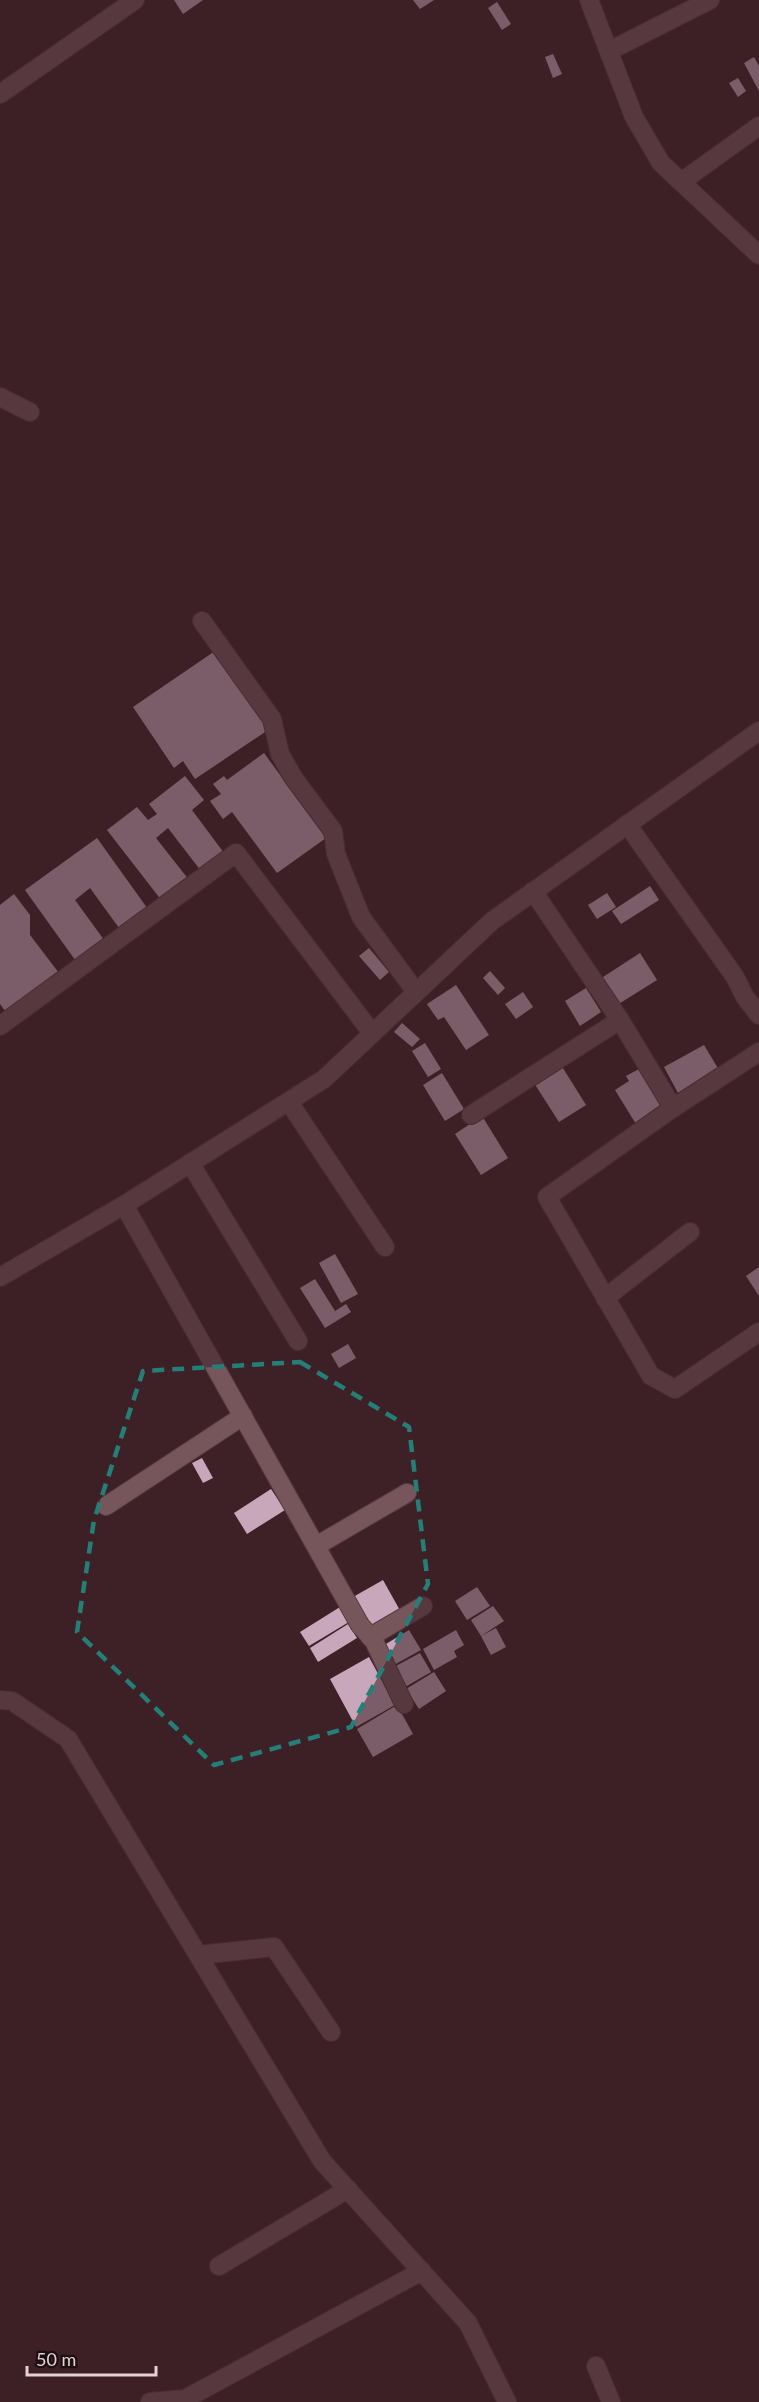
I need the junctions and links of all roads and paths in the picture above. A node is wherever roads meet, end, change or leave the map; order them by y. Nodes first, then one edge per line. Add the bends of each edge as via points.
1 (135, 0) edge
2 (589, 0) edge
3 (710, 0) edge
4 (609, 51) junction
5 (0, 94) edge
6 (759, 126) edge
7 (681, 182) junction
8 (759, 255) edge
9 (0, 397) edge
10 (30, 412) dead end
11 (202, 621) dead end
12 (759, 731) edge
13 (627, 824) junction
14 (533, 891) junction
15 (416, 992) junction
16 (759, 1015) edge
17 (620, 1020) junction
18 (0, 1026) edge
19 (372, 1033) junction
20 (759, 1052) edge
21 (289, 1102) junction
22 (673, 1108) junction
23 (471, 1115) dead end
24 (190, 1163) junction
25 (124, 1205) junction
26 (690, 1232) dead end
27 (385, 1247) dead end
28 (0, 1277) edge
29 (605, 1298) junction
30 (759, 1332) edge
31 (298, 1341) dead end
32 (243, 1416) junction
33 (407, 1493) dead end
34 (106, 1506) dead end
35 (316, 1546) junction
36 (423, 1606) dead end
37 (370, 1636) junction
38 (0, 1700) edge
39 (404, 1704) dead end
40 (198, 1955) junction
41 (331, 2032) dead end
42 (348, 2189) junction
43 (219, 2266) dead end
44 (422, 2271) junction
45 (596, 2366) dead end
46 (150, 2402) edge
47 (507, 2402) edge
48 (611, 2402) edge

1 - 5 street
2 - 4 street
3 - 4 street
4 - 7 street via 634,117 661,163
6 - 7 street
7 - 8 street
9 - 10 street
11 - 15 street via 272,719 280,754 333,831 336,854 361,917
12 - 13 street
13 - 14 street
13 - 16 street
14 - 15 street via 492,921
14 - 17 street
15 - 19 street
17 - 22 street
17 - 23 street
18 - 19 street via 236,853
19 - 21 street via 324,1079
20 - 22 street
21 - 24 street
21 - 27 street
22 - 29 street via 547,1197
24 - 25 street
24 - 31 street
25 - 28 street
25 - 32 street
26 - 29 street
29 - 30 street via 651,1377 675,1389
32 - 34 street
32 - 35 street
33 - 35 street
35 - 37 street
36 - 37 street
37 - 39 street
38 - 40 street via 12,1701 68,1739
40 - 41 street via 274,1947
40 - 42 street via 322,2161
42 - 43 street
42 - 44 street
44 - 46 street via 186,2399
44 - 47 street via 468,2323
45 - 48 street

